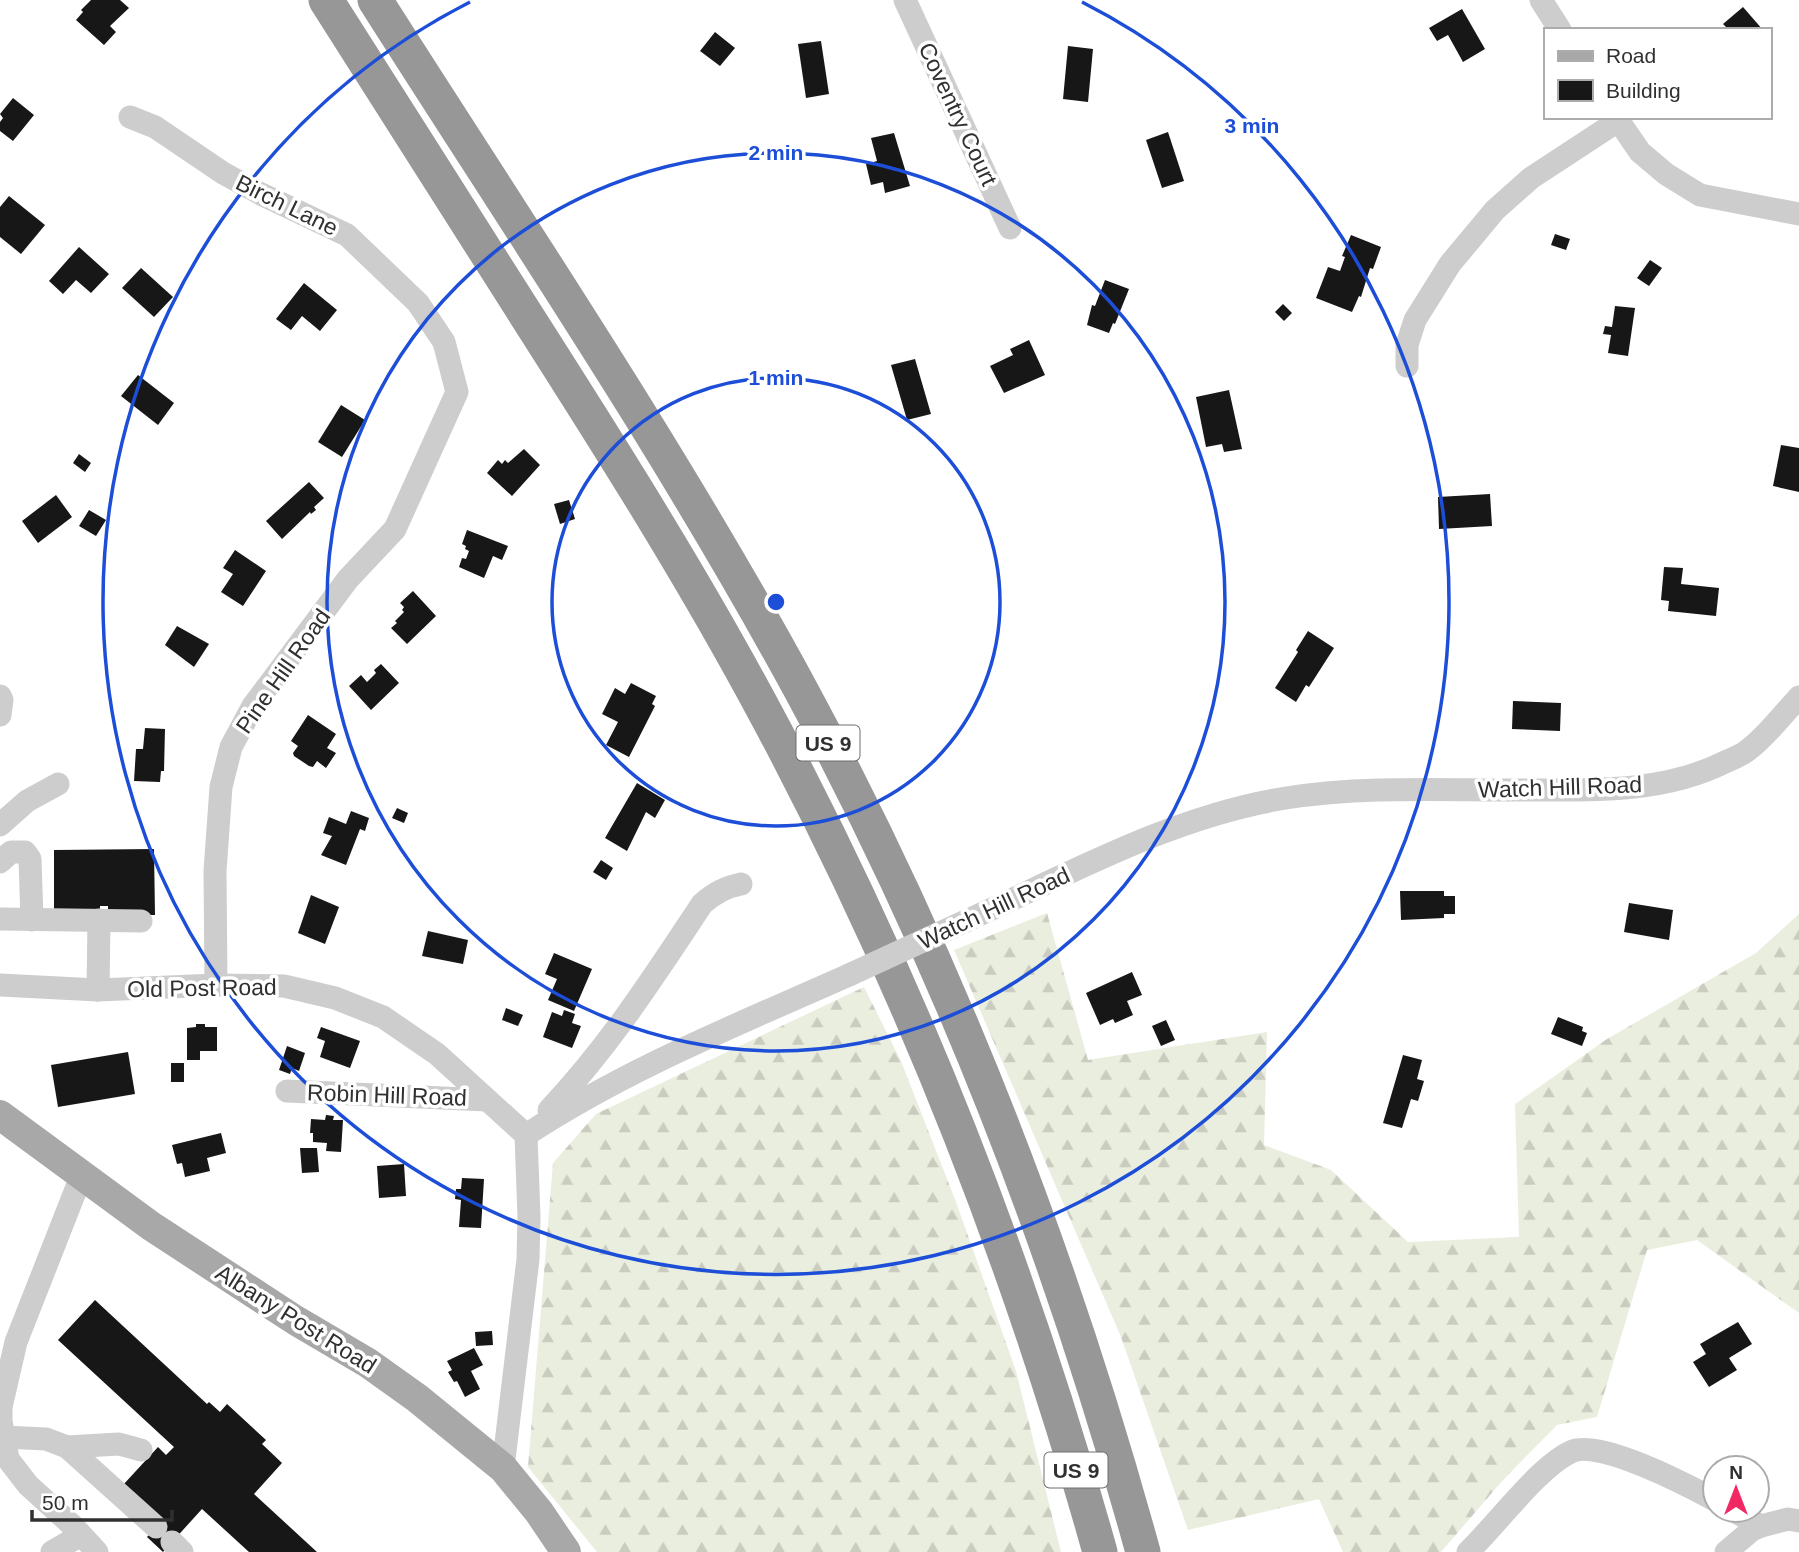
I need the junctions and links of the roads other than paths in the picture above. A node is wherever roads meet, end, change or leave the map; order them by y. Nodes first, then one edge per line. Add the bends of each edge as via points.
1 (326, 0) edge
2 (375, 0) edge
3 (905, 0) edge
4 (1541, 0) edge
5 (1559, 28) edge
6 (130, 117) dead end
7 (1617, 119) edge
8 (1799, 214) edge
9 (1010, 228) dead end
10 (1407, 366) dead end
11 (457, 392) joint
12 (0, 696) edge
13 (1799, 696) edge
14 (0, 715) edge
15 (58, 784) dead end
16 (0, 825) edge
17 (0, 862) edge
18 (741, 884) dead end
19 (0, 919) edge
20 (32, 920) junction
21 (99, 920) junction
22 (141, 921) dead end
23 (0, 985) edge
24 (216, 985) junction
25 (98, 990) junction
26 (287, 1091) dead end
27 (487, 1100) junction
28 (0, 1115) edge
29 (526, 1135) junction
30 (82, 1174) junction
31 (6, 1361) edge
32 (1051, 1387) junction
33 (1, 1427) edge
34 (67, 1447) junction
35 (141, 1450) dead end
36 (503, 1468) junction
37 (1701, 1493) edge
38 (1799, 1521) edge
39 (1757, 1524) edge
40 (1761, 1526) junction
41 (81, 1535) junction
42 (170, 1540) edge
43 (52, 1552) edge
44 (97, 1552) edge
45 (566, 1552) edge
46 (1087, 1552) edge
47 (1100, 1552) edge
48 (1143, 1552) edge
49 (1468, 1552) edge
50 (1726, 1552) edge

1 - 32 highway, US 9 via 604,437 766,715 911,1015 999,1233
2 - 48 highway, US 9 via 714,538 869,823 935,964 1016,1161 1069,1309
3 - 9 street, Coventry Court
4 - 5 street
6 - 11 street, Birch Lane via 155,127 261,194 346,234 418,303 444,342
7 - 8 street via 1640,152 1700,195
7 - 10 street via 1531,178 1495,210 1450,264 1415,320 1407,345
11 - 24 street, Pine Hill Road via 395,529 348,579 253,706 231,747 221,787 215,871
12 - 14 street
13 - 29 street, Watch Hill Road, bridge via 1748,751 1699,775 1642,786 1375,791 1286,798 1238,808 1149,838 644,1067
15 - 16 street via 27,801
17 - 20 street via 12,852 25,852 30,859
18 - 29 street via 727,887 702,904 620,1027
19 - 20 street
20 - 21 street
21 - 22 street
21 - 25 street
23 - 25 street, Old Post Road
24 - 25 street, Old Post Road
24 - 27 street, Old Post Road via 284,986 335,998 383,1017 437,1054
26 - 27 street, Robin Hill Road
27 - 29 street, Old Post Road
28 - 30 main road, Albany Post Road
29 - 36 street via 528,1259
30 - 31 street
30 - 36 main road, Albany Post Road via 193,1254 368,1363
31 - 33 street
32 - 46 highway
32 - 47 highway, US 9
33 - 34 street
33 - 41 street via 8,1459 28,1485
34 - 35 street via 119,1444
34 - 42 street
36 - 45 main road, Albany Post Road
37 - 49 street via 1604,1452 1573,1451 1541,1474
38 - 40 street
39 - 40 street
40 - 50 street
41 - 43 street
41 - 44 street

